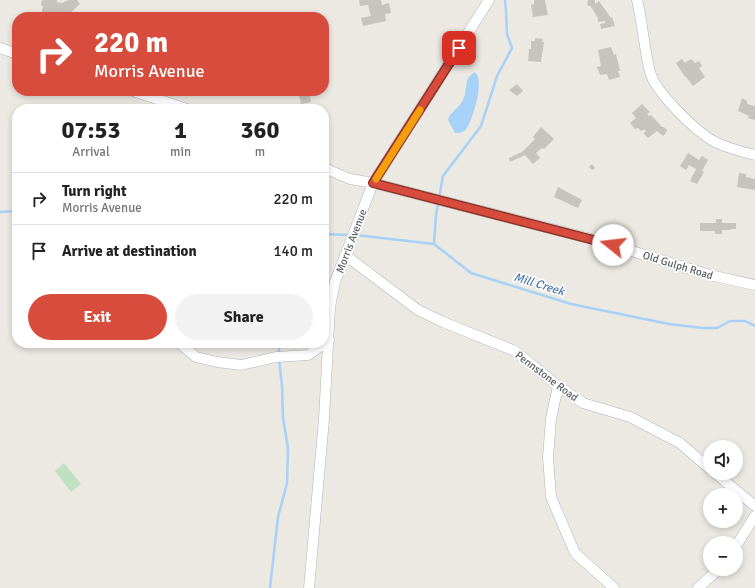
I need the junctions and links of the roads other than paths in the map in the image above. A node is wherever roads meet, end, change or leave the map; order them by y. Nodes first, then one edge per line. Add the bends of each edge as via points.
1 (489, 0) edge
2 (637, 0) edge
3 (0, 48) edge
4 (12, 52) edge
5 (148, 96) edge
6 (172, 104) edge
7 (755, 155) edge
8 (329, 170) edge
9 (373, 183) junction
10 (345, 255) junction
11 (755, 285) edge
12 (329, 340) edge
13 (185, 348) edge
14 (318, 348) edge
15 (328, 348) edge
16 (558, 386) junction
17 (703, 463) edge
18 (723, 480) edge
19 (755, 506) edge
20 (755, 516) edge
21 (742, 536) edge
22 (711, 576) edge
23 (309, 588) edge
24 (614, 588) edge
25 (698, 588) edge

1 - 9 street, Morris Avenue
2 - 7 street via 651,74 662,93 684,117 716,142
3 - 4 street
5 - 6 street
8 - 9 street, Old Gulph Road via 350,179
9 - 10 street, Morris Avenue
9 - 11 street, Old Gulph Road via 599,241 710,275
10 - 12 street, Morris Avenue via 332,293
10 - 16 street, Pennstone Road via 418,310 516,351
13 - 14 street via 196,357 241,365 276,357 308,355
15 - 23 street, Morris Avenue
16 - 17 street, Pennstone Road via 583,403 630,417 680,443
16 - 24 street via 551,419 549,450 551,497 575,553
18 - 19 street
20 - 21 street
22 - 25 street

